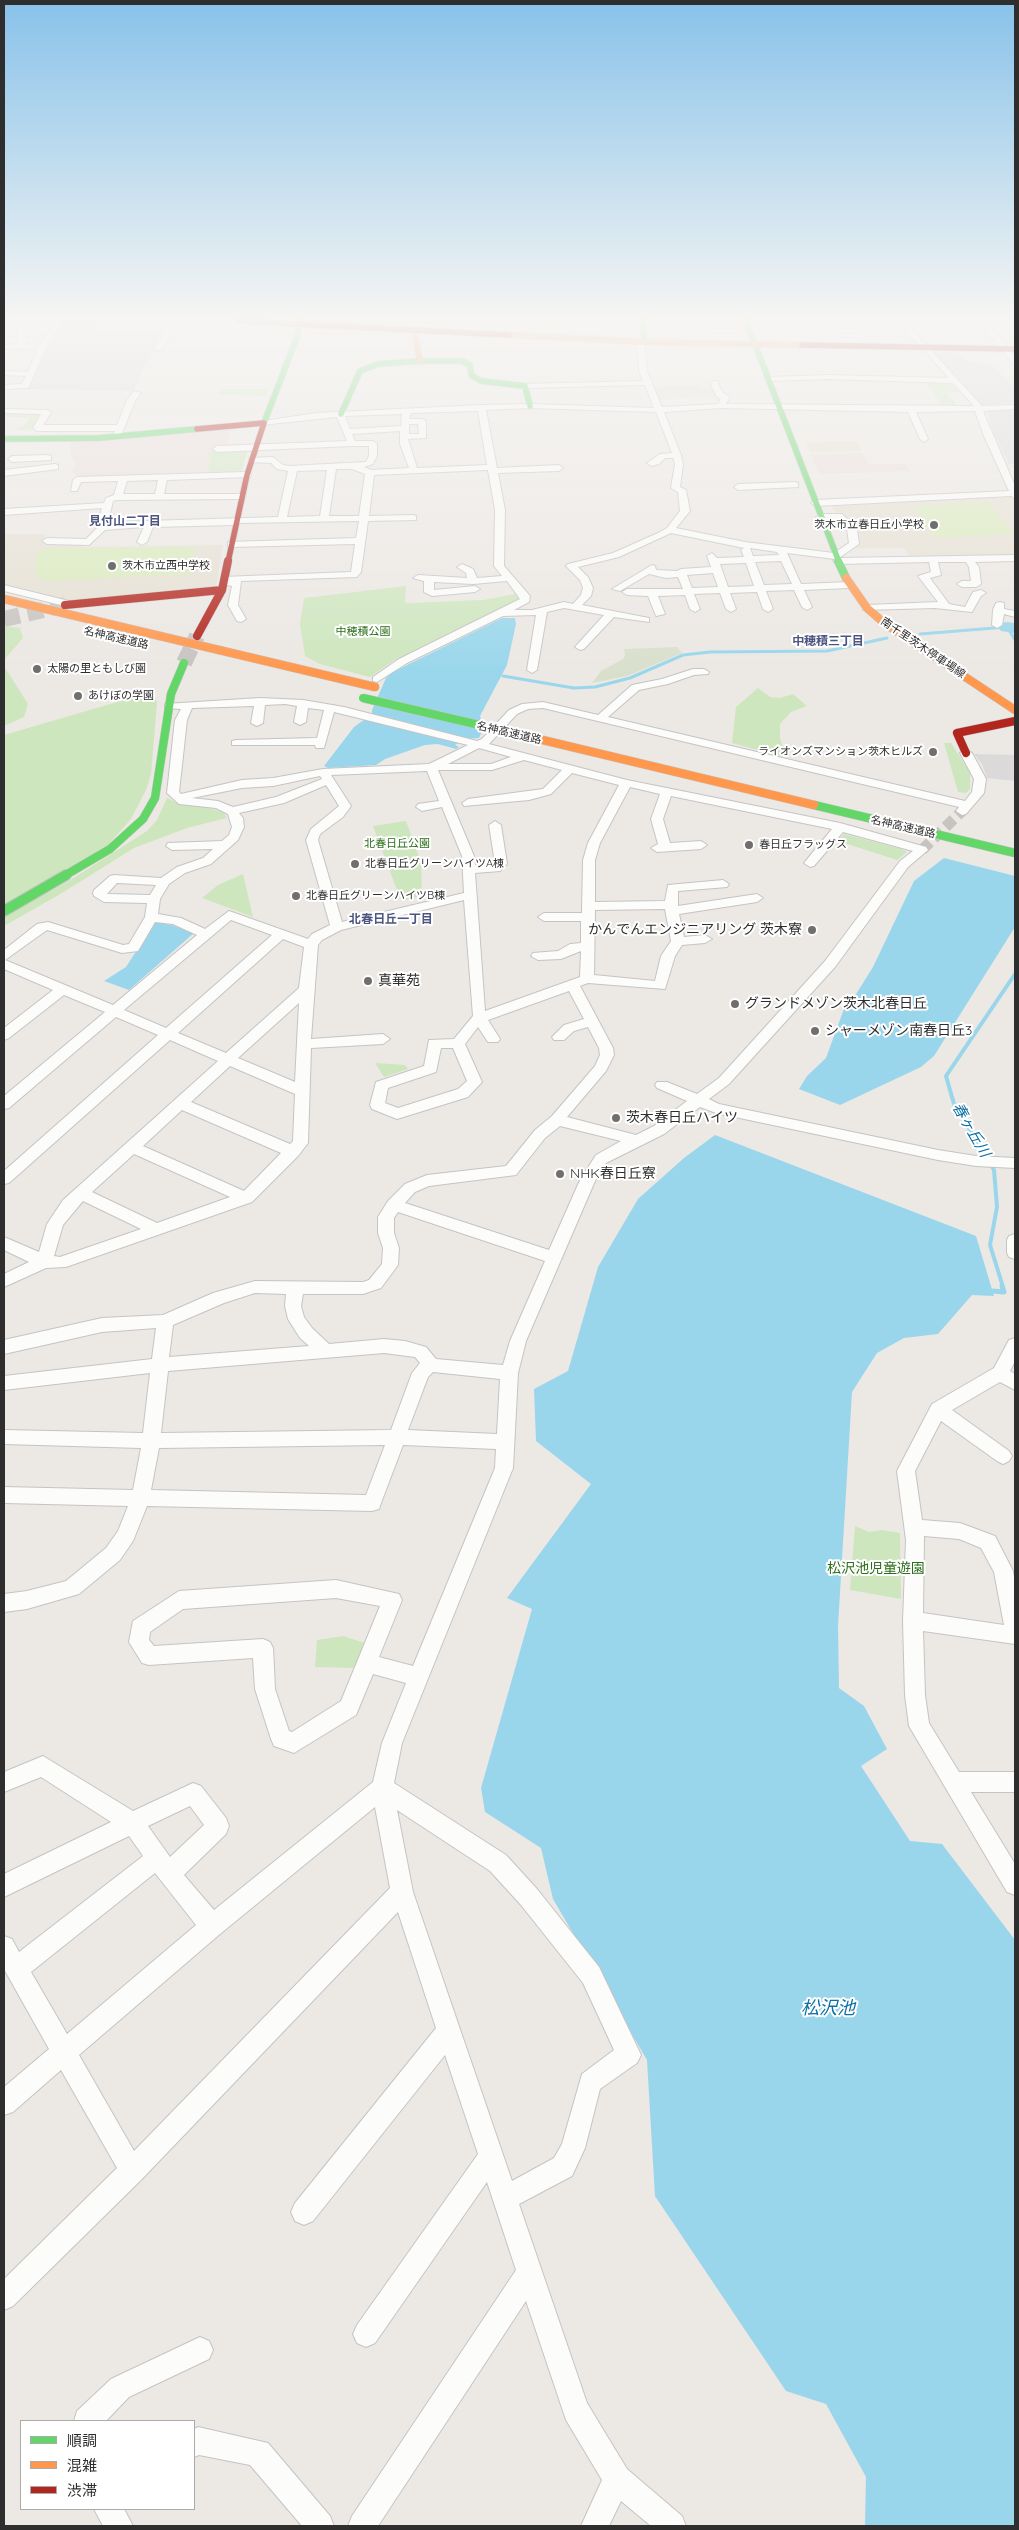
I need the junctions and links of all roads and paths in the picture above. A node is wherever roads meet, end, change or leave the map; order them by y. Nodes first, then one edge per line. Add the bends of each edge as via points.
1 (7, 439) edge
2 (58, 439) edge
3 (259, 439) edge
4 (351, 439) edge
5 (410, 439) edge
6 (487, 439) edge
7 (671, 439) edge
8 (792, 439) edge
9 (989, 439) edge
10 (50, 440) junction
11 (352, 443) junction
12 (256, 447) junction
13 (217, 450) dead end
14 (677, 455) junction
15 (12, 459) dead end
16 (252, 460) junction
17 (51, 462) junction
18 (651, 463) dead end
19 (353, 466) junction
20 (332, 467) junction
21 (560, 468) dead end
22 (293, 469) junction
23 (493, 469) junction
24 (414, 471) junction
25 (4, 473) edge
26 (370, 473) junction
27 (247, 474) junction
28 (163, 477) junction
29 (123, 478) junction
30 (795, 485) dead end
31 (738, 487) dead end
32 (74, 489) dead end
33 (1015, 494) edge
34 (159, 496) junction
35 (242, 496) junction
36 (118, 497) junction
37 (816, 503) junction
38 (108, 505) junction
39 (4, 512) edge
40 (821, 517) junction
41 (104, 518) dead end
42 (413, 518) dead end
43 (324, 519) junction
44 (364, 519) junction
45 (282, 520) junction
46 (236, 521) junction
47 (192, 523) junction
48 (150, 524) junction
49 (670, 530) junction
50 (186, 537) dead end
51 (47, 541) dead end
52 (361, 541) junction
53 (142, 542) dead end
54 (231, 544) junction
55 (745, 546) junction
56 (783, 554) junction
57 (837, 558) junction
58 (1015, 558) edge
59 (969, 559) junction
60 (749, 560) junction
61 (933, 560) junction
62 (714, 562) junction
63 (462, 567) dead end
64 (682, 574) junction
65 (418, 578) dead end
66 (509, 578) junction
67 (471, 581) junction
68 (224, 584) junction
69 (962, 584) dead end
70 (849, 586) junction
71 (798, 587) junction
72 (4, 588) edge
73 (237, 589) junction
74 (760, 589) junction
75 (724, 590) junction
76 (689, 592) junction
77 (652, 593) junction
78 (981, 593) dead end
79 (4, 599) edge
80 (246, 600) dead end
81 (67, 605) joint
82 (945, 605) junction
83 (575, 606) junction
84 (807, 607) dead end
85 (999, 607) joint
86 (768, 608) dead end
87 (867, 608) junction
88 (732, 609) dead end
89 (695, 610) dead end
90 (542, 611) junction
91 (612, 613) junction
92 (502, 614) junction
93 (660, 614) dead end
94 (1015, 614) edge
95 (241, 619) dead end
96 (645, 620) dead end
97 (997, 624) dead end
98 (197, 636) tunnel mouth
99 (580, 647) dead end
100 (198, 658) tunnel mouth
101 (532, 670) dead end
102 (704, 672) dead end
103 (379, 685) joint
104 (260, 701) junction
105 (353, 701) junction
106 (303, 703) junction
107 (188, 705) junction
108 (169, 706) junction
109 (330, 708) junction
110 (1015, 710) edge
111 (491, 714) dead end
112 (364, 717) joint
113 (602, 717) junction
114 (515, 720) dead end
115 (1015, 721) edge
116 (300, 722) dead end
117 (257, 723) dead end
118 (236, 743) dead end
119 (472, 744) junction
120 (966, 754) joint
121 (521, 757) junction
122 (431, 768) junction
123 (569, 769) junction
124 (326, 776) junction
125 (626, 783) junction
126 (666, 793) junction
127 (178, 798) junction
128 (446, 803) junction
129 (468, 803) dead end
130 (422, 807) dead end
131 (232, 812) junction
132 (840, 827) junction
133 (492, 830) dead end
134 (226, 845) junction
135 (700, 845) dead end
136 (172, 846) dead end
137 (1015, 853) edge
138 (810, 863) dead end
139 (469, 869) junction
140 (164, 882) junction
141 (723, 884) dead end
142 (471, 895) junction
143 (757, 898) dead end
144 (154, 899) junction
145 (671, 908) junction
146 (4, 911) edge
147 (587, 912) junction
148 (150, 917) junction
149 (544, 917) dead end
150 (337, 927) junction
151 (206, 934) junction
152 (281, 934) junction
153 (705, 939) dead end
154 (678, 941) junction
155 (311, 945) junction
156 (586, 947) junction
157 (4, 956) edge
158 (538, 956) dead end
159 (4, 964) edge
160 (587, 979) junction
161 (572, 984) junction
162 (61, 990) junction
163 (306, 990) junction
164 (113, 1012) junction
165 (480, 1018) junction
166 (592, 1021) junction
167 (4, 1035) edge
168 (168, 1035) junction
169 (560, 1037) dead end
170 (383, 1039) dead end
171 (493, 1039) dead end
172 (304, 1044) junction
173 (458, 1044) junction
174 (227, 1061) junction
175 (662, 1085) dead end
176 (302, 1091) junction
177 (698, 1102) junction
178 (180, 1103) junction
179 (4, 1104) edge
180 (558, 1120) junction
181 (637, 1140) junction
182 (132, 1147) junction
183 (292, 1152) junction
184 (1015, 1163) edge
185 (4, 1179) edge
186 (81, 1192) junction
187 (246, 1198) junction
188 (394, 1205) junction
189 (158, 1230) junction
190 (1015, 1240) edge
191 (4, 1243) edge
192 (1015, 1253) edge
193 (554, 1258) junction
194 (44, 1262) junction
195 (4, 1281) edge
196 (295, 1287) junction
197 (165, 1322) junction
198 (1015, 1345) edge
199 (4, 1347) edge
200 (326, 1351) junction
201 (161, 1365) junction
202 (429, 1365) junction
203 (509, 1373) junction
204 (1008, 1378) edge
205 (4, 1384) edge
206 (938, 1409) junction
207 (4, 1437) edge
208 (397, 1437) junction
209 (151, 1440) junction
210 (506, 1442) junction
211 (1003, 1456) dead end
212 (4, 1495) edge
213 (140, 1497) junction
214 (913, 1527) junction
215 (4, 1603) edge
216 (913, 1621) junction
217 (1015, 1628) edge
218 (1015, 1635) edge
219 (368, 1663) junction
220 (419, 1677) junction
221 (4, 1782) edge
222 (953, 1782) junction
223 (1015, 1782) edge
224 (382, 1788) junction
225 (133, 1824) junction
226 (163, 1866) junction
227 (1015, 1884) edge
228 (4, 1886) edge
229 (402, 1892) junction
230 (212, 1926) junction
231 (4, 1947) edge
232 (16, 1969) junction
233 (448, 2032) junction
234 (64, 2052) junction
235 (4, 2103) edge
236 (490, 2158) junction
237 (132, 2171) junction
238 (504, 2198) junction
239 (304, 2212) dead end
240 (530, 2272) junction
241 (4, 2297) edge
242 (366, 2334) dead end
243 (200, 2350) dead end
244 (88, 2420) edge
245 (195, 2442) edge
246 (617, 2479) junction
247 (109, 2510) edge
248 (119, 2526) edge
249 (320, 2526) edge
250 (362, 2526) edge
251 (595, 2526) edge
252 (672, 2526) edge

1 - 10 main road
2 - 10 main road
3 - 12 main road
4 - 11 street
5 - 24 street
6 - 23 street
7 - 14 street
8 - 37 main road, 南千里茨木停車場線
9 - 33 street
10 - 17 street
11 - 12 street
11 - 19 street via 373,444 369,464
12 - 13 street
12 - 16 main road
14 - 18 street via 663,456
14 - 49 street via 676,488 682,490 685,511
15 - 17 street
16 - 22 street via 273,460 282,468
16 - 27 main road
17 - 25 street
19 - 20 street
19 - 26 street
20 - 22 street
20 - 43 street
21 - 23 street
22 - 45 street
23 - 24 street
23 - 66 street via 500,510 498,560
24 - 26 street
26 - 44 street
27 - 28 street
27 - 35 main road
28 - 29 street
28 - 34 street
29 - 32 street via 77,480
29 - 36 street
30 - 31 street
33 - 37 street
34 - 35 street
34 - 36 street
35 - 46 main road
36 - 38 street via 110,499
37 - 40 main road, 南千里茨木停車場線
38 - 39 street
38 - 41 street
40 - 57 main road, 南千里茨木停車場線
40 - 57 street via 842,517 852,529 854,544
42 - 44 street
43 - 44 street
43 - 45 street
44 - 52 street
45 - 46 street
46 - 47 street
46 - 54 main road
47 - 48 street
47 - 50 street
48 - 51 street via 112,525 102,528 89,542
48 - 53 street
49 - 55 street
49 - 83 street via 616,555 571,566 585,579 588,588 586,596
52 - 54 street
52 - 68 street via 356,573 350,576
54 - 68 main road
55 - 56 street
55 - 60 street
56 - 57 street
56 - 60 street
56 - 71 street
57 - 61 street
57 - 70 main road, 南千里茨木停車場線
58 - 59 street
59 - 61 street
59 - 69 street via 974,567 976,584
60 - 62 street
60 - 74 street
61 - 82 street via 936,575 923,576
62 - 64 street
62 - 75 street
63 - 67 street via 470,571
64 - 76 street
64 - 77 street via 666,575 650,570 622,591
65 - 67 street via 429,579 429,592 432,593 476,589
66 - 67 street
66 - 92 street via 525,596 524,600
68 - 73 street via 236,582
68 - 81 main road
68 - 98 main road
70 - 71 street
70 - 87 main road, 南千里茨木停車場線
71 - 74 street
71 - 84 street
72 - 81 street
73 - 80 street
73 - 95 street via 233,605
74 - 75 street
74 - 86 street
75 - 76 street
75 - 88 street
76 - 77 street
76 - 89 street
77 - 93 street
78 - 82 street via 977,594 968,610
79 - 103 main road, 名神高速道路
82 - 87 street
83 - 90 street via 564,605
83 - 91 street
85 - 94 street
85 - 97 street
87 - 110 main road, 南千里茨木停車場線 via 884,623
90 - 92 street
90 - 101 street
91 - 96 street
91 - 99 street
92 - 103 street via 403,661
100 - 108 main road via 181,658
102 - 113 street via 636,687
104 - 106 street
104 - 107 street
104 - 117 street
105 - 109 street
105 - 112 street
105 - 137 main road, 名神高速道路, bridge via 501,730
106 - 109 street
106 - 116 street
107 - 108 street
107 - 127 street via 181,720 172,786
108 - 146 main road via 158,787 143,819 110,849
109 - 118 street via 321,744
111 - 114 main road, 名神高速道路
112 - 119 street
113 - 119 street via 551,706 526,706 513,712 486,742
113 - 120 street via 965,808 978,793 980,779
115 - 120 main road via 957,733
119 - 121 street
119 - 122 street
121 - 122 street via 492,767
121 - 123 street
122 - 124 street
122 - 128 street
123 - 125 street
123 - 129 street via 547,792 489,803
124 - 127 street via 242,784
124 - 131 street via 280,800
124 - 150 street via 345,806 315,832 312,840
125 - 126 street
125 - 147 street via 594,843 589,860
126 - 132 street
126 - 135 street via 657,819 661,848
127 - 131 street via 218,805
128 - 130 street
128 - 139 street via 468,856
131 - 134 street via 238,827
132 - 138 street
132 - 177 street via 922,850 904,864 830,964 795,1004 724,1081
133 - 139 street via 501,864 496,868
134 - 136 street
134 - 140 street via 207,861 181,870
139 - 142 street
140 - 144 street
140 - 144 street via 114,879 99,893 104,898
141 - 145 street via 672,888
142 - 150 street
142 - 165 street
143 - 145 street
144 - 148 street
145 - 147 street
145 - 154 street
147 - 149 street
147 - 156 street
148 - 151 street via 176,922
148 - 157 street via 133,948 122,949 48,926 42,927
150 - 155 street via 321,934
151 - 152 street via 229,915
151 - 164 street
152 - 155 street
152 - 168 street
153 - 154 street
154 - 160 street via 668,956 660,986
155 - 163 street
156 - 158 street via 575,947 561,955
156 - 160 street
159 - 162 street
160 - 161 street
161 - 165 street
161 - 166 street
162 - 164 street
162 - 167 street
163 - 172 street
163 - 174 street
164 - 168 street
164 - 179 street
165 - 171 street
165 - 173 street
166 - 169 street via 569,1028
166 - 180 street via 606,1048 605,1062
168 - 174 street
168 - 185 street
170 - 172 street
172 - 176 street
173 - 173 street via 434,1043 431,1069 381,1085 377,1105 397,1114 463,1093 475,1082
174 - 176 street
174 - 178 street
175 - 177 street
176 - 183 street via 300,1143
177 - 181 street via 659,1130
177 - 184 street via 914,1150
178 - 182 street
178 - 183 street
180 - 181 street
180 - 188 street via 540,1134 511,1171 427,1181 410,1188
181 - 193 street via 601,1159 588,1180
182 - 186 street
182 - 187 street
183 - 187 street
186 - 189 street
186 - 194 street via 55,1224
187 - 189 street
188 - 193 street
188 - 196 street via 386,1217 390,1265 375,1284 363,1288
189 - 194 street via 60,1263
190 - 192 street
191 - 194 street
193 - 203 street via 518,1341
194 - 195 street
196 - 197 street via 255,1287 238,1291
196 - 200 street via 293,1306 296,1319
197 - 199 street via 102,1325
197 - 201 street
198 - 204 street
200 - 201 street
200 - 202 street via 384,1346 406,1348 420,1352
201 - 205 street
201 - 209 street
202 - 203 street
202 - 208 street via 421,1373
203 - 210 street
204 - 206 street
206 - 211 street
206 - 214 street via 906,1471
207 - 209 street
208 - 209 street
208 - 210 street
208 - 213 street via 372,1503
209 - 213 street
210 - 220 street via 504,1468
212 - 213 street
213 - 215 street via 126,1535 113,1554 91,1574 72,1588
214 - 216 street
214 - 217 street via 960,1531 988,1542 1003,1571
216 - 218 street
216 - 222 street via 919,1726
219 - 219 street via 349,1708 294,1743 281,1739 265,1689 264,1648 149,1656 139,1642 140,1627 179,1600 336,1589 392,1600
219 - 220 street
220 - 224 street via 392,1743
221 - 225 street via 43,1766
222 - 223 street
222 - 227 street
224 - 229 street
224 - 230 street
224 - 238 street via 498,1863 590,1975 629,2055 590,2082 573,2148 563,2167
225 - 226 street
225 - 226 street via 193,1794 218,1826
225 - 228 street
226 - 230 street
226 - 232 street
229 - 233 street
229 - 237 street
230 - 234 street
231 - 232 street
232 - 234 street
233 - 236 street
233 - 239 street
234 - 235 street
234 - 237 street
236 - 238 street
236 - 242 street
237 - 241 street
238 - 240 street
240 - 246 street via 576,2410
240 - 250 street
243 - 244 street via 120,2388
245 - 249 street via 258,2453
246 - 251 street
246 - 252 street
247 - 248 street

